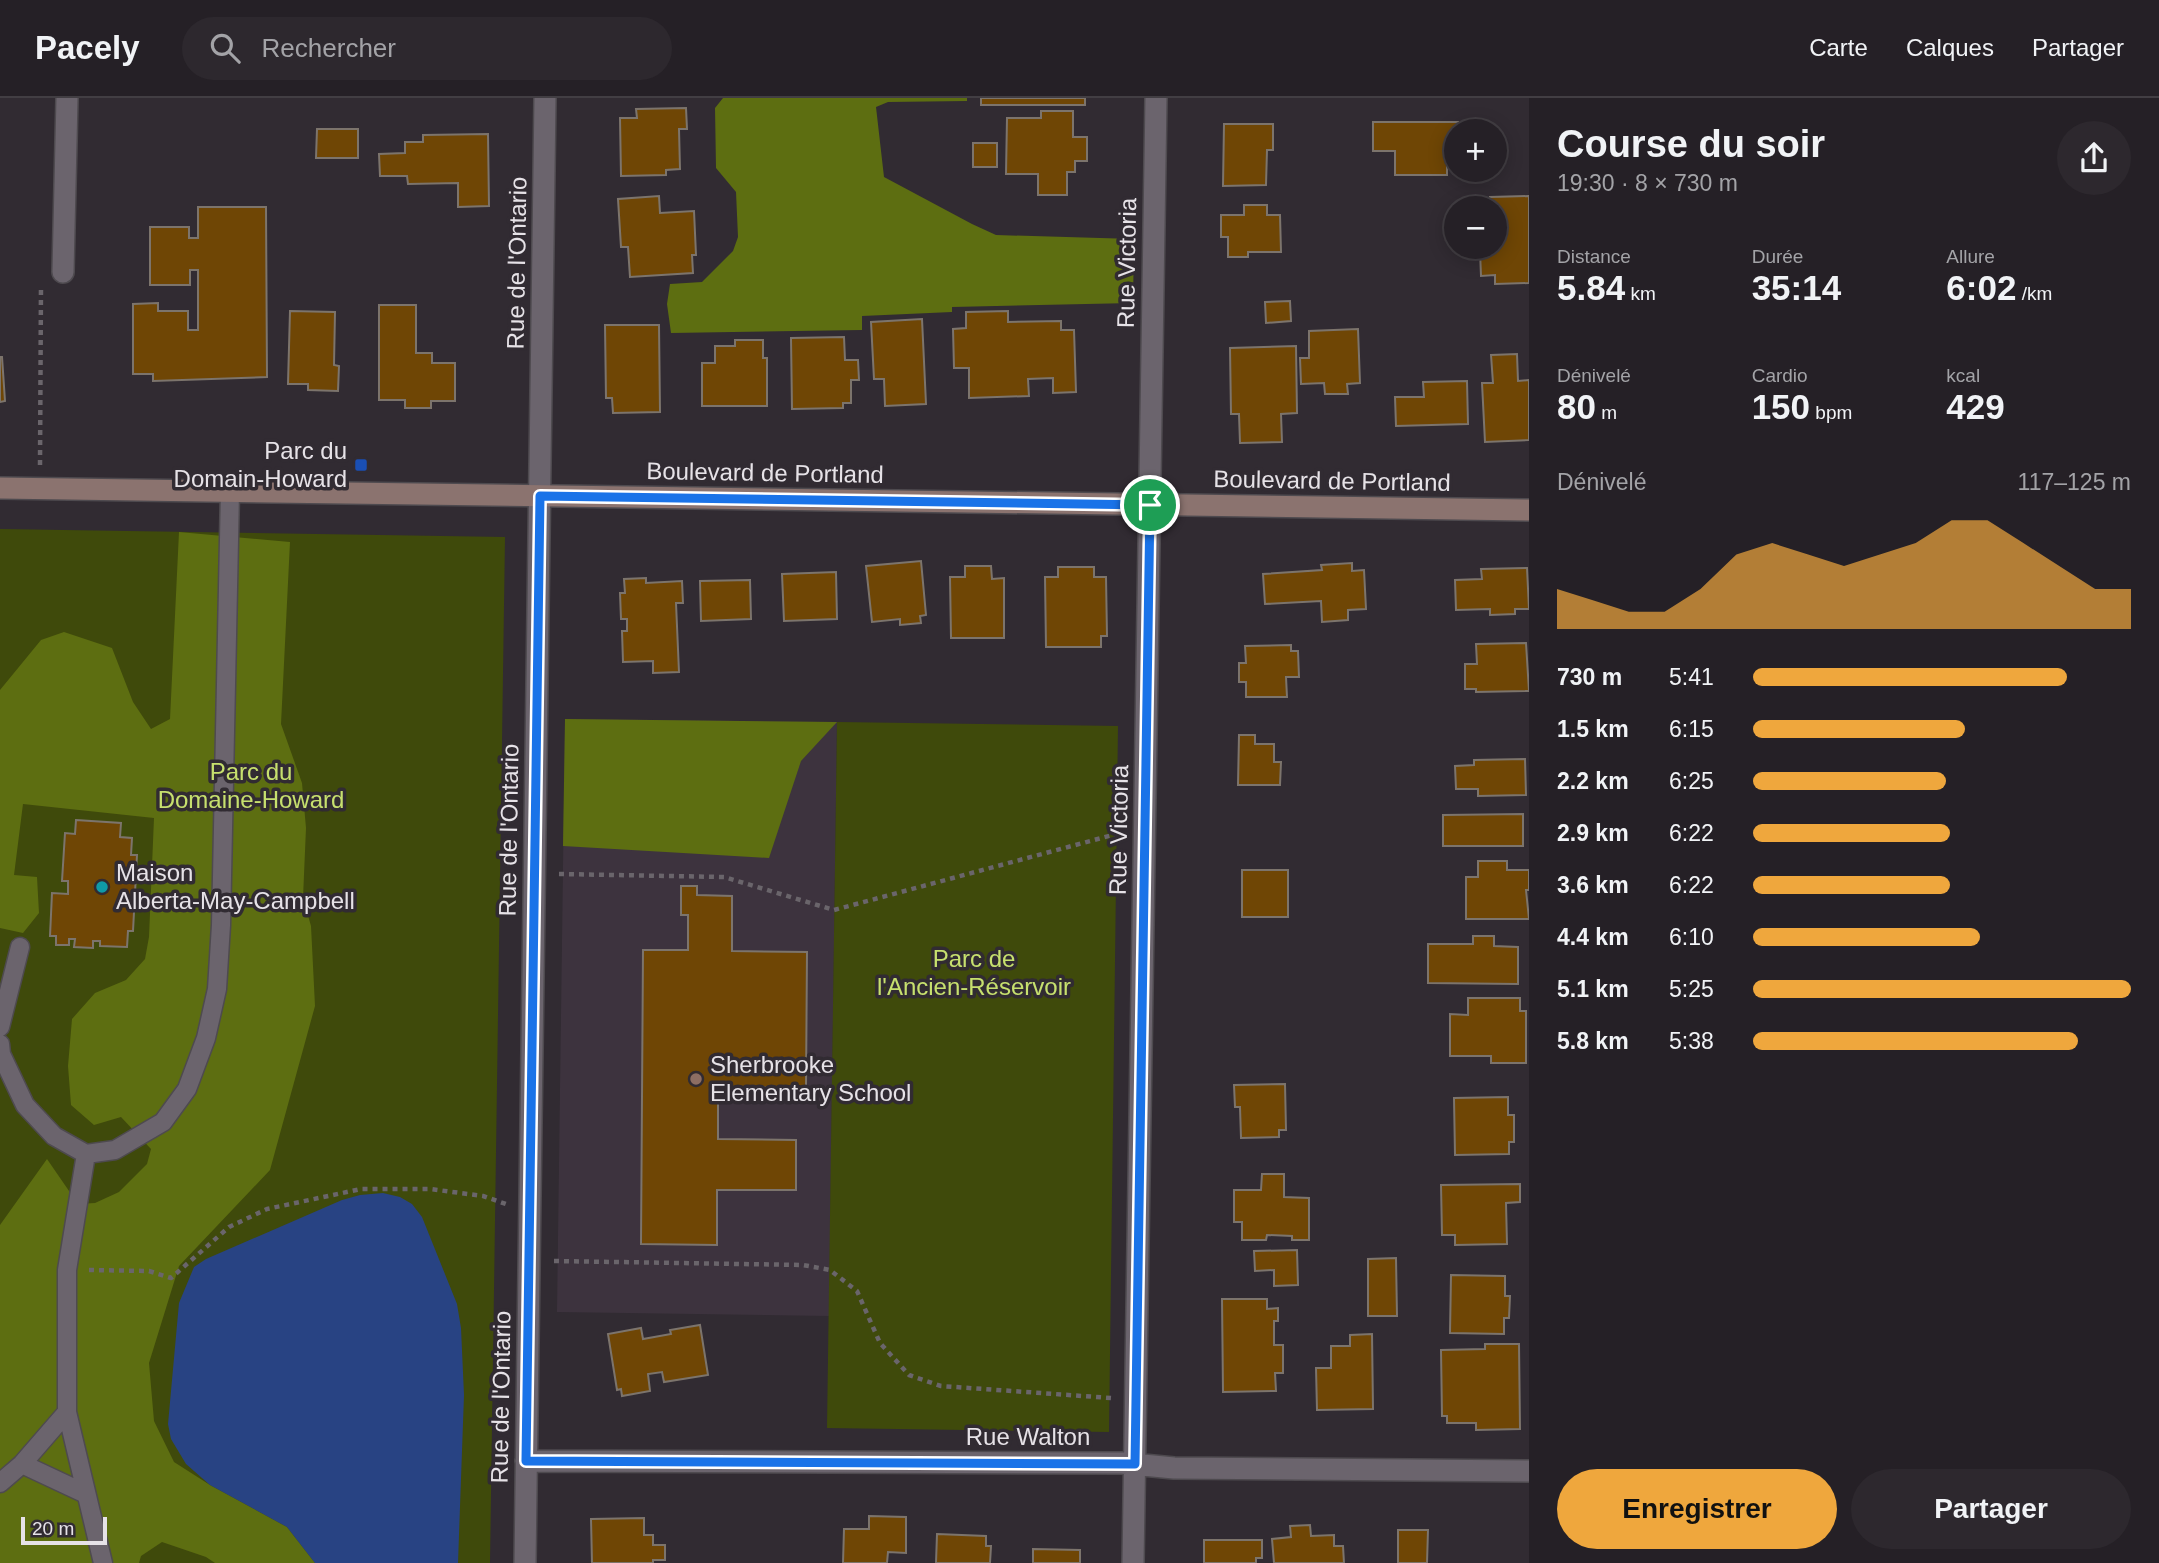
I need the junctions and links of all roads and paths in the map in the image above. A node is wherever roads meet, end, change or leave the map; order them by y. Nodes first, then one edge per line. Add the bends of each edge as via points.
1 (67, 98) edge
2 (545, 98) edge
3 (1156, 98) edge
4 (63, 272) joint
5 (0, 488) edge
6 (40, 488) junction
7 (230, 491) junction
8 (540, 496) junction
9 (1150, 505) junction
10 (1529, 510) edge
11 (1145, 827) junction
12 (534, 874) junction
13 (20, 947) dead end
14 (0, 1027) edge
15 (0, 1044) edge
16 (86, 1154) junction
17 (529, 1213) junction
18 (529, 1260) junction
19 (67, 1270) junction
20 (1136, 1399) junction
21 (67, 1412) junction
22 (526, 1461) junction
23 (22, 1464) junction
24 (1135, 1464) junction
25 (1529, 1471) edge
26 (0, 1483) edge
27 (86, 1494) junction
28 (103, 1563) edge
29 (525, 1563) edge
30 (1133, 1563) edge

1 - 4 street
2 - 8 street, Rue de l'Ontario
3 - 9 street, Rue Victoria
4 - 6 path via 41,274
5 - 6 main road, Boulevard de Portland
6 - 7 main road, Boulevard de Portland
7 - 8 main road, Boulevard de Portland
7 - 16 lane via 217,989 206,1038 187,1089 163,1122 115,1150
8 - 9 main road, Boulevard de Portland
8 - 12 street, Rue de l'Ontario
9 - 10 main road, Boulevard de Portland
9 - 11 street, Rue Victoria
11 - 12 path via 834,910 724,877
11 - 20 street, Rue Victoria
12 - 17 street, Rue de l'Ontario
13 - 14 lane
15 - 16 lane via 25,1105 54,1136
16 - 19 lane
17 - 18 street, Rue de l'Ontario
17 - 19 path via 483,1196 430,1189 361,1189 267,1209 229,1227 171,1278 149,1271
18 - 20 path via 803,1265 830,1270 857,1291 880,1343 909,1375 942,1385
18 - 22 street, Rue de l'Ontario
19 - 21 lane
20 - 24 street, Rue Victoria
21 - 23 lane
21 - 27 lane
22 - 24 street, Rue Walton
22 - 29 street, Rue de l'Ontario
23 - 26 lane
23 - 27 lane
24 - 25 street, Rue Walton
24 - 30 street, Rue Victoria
27 - 28 lane

